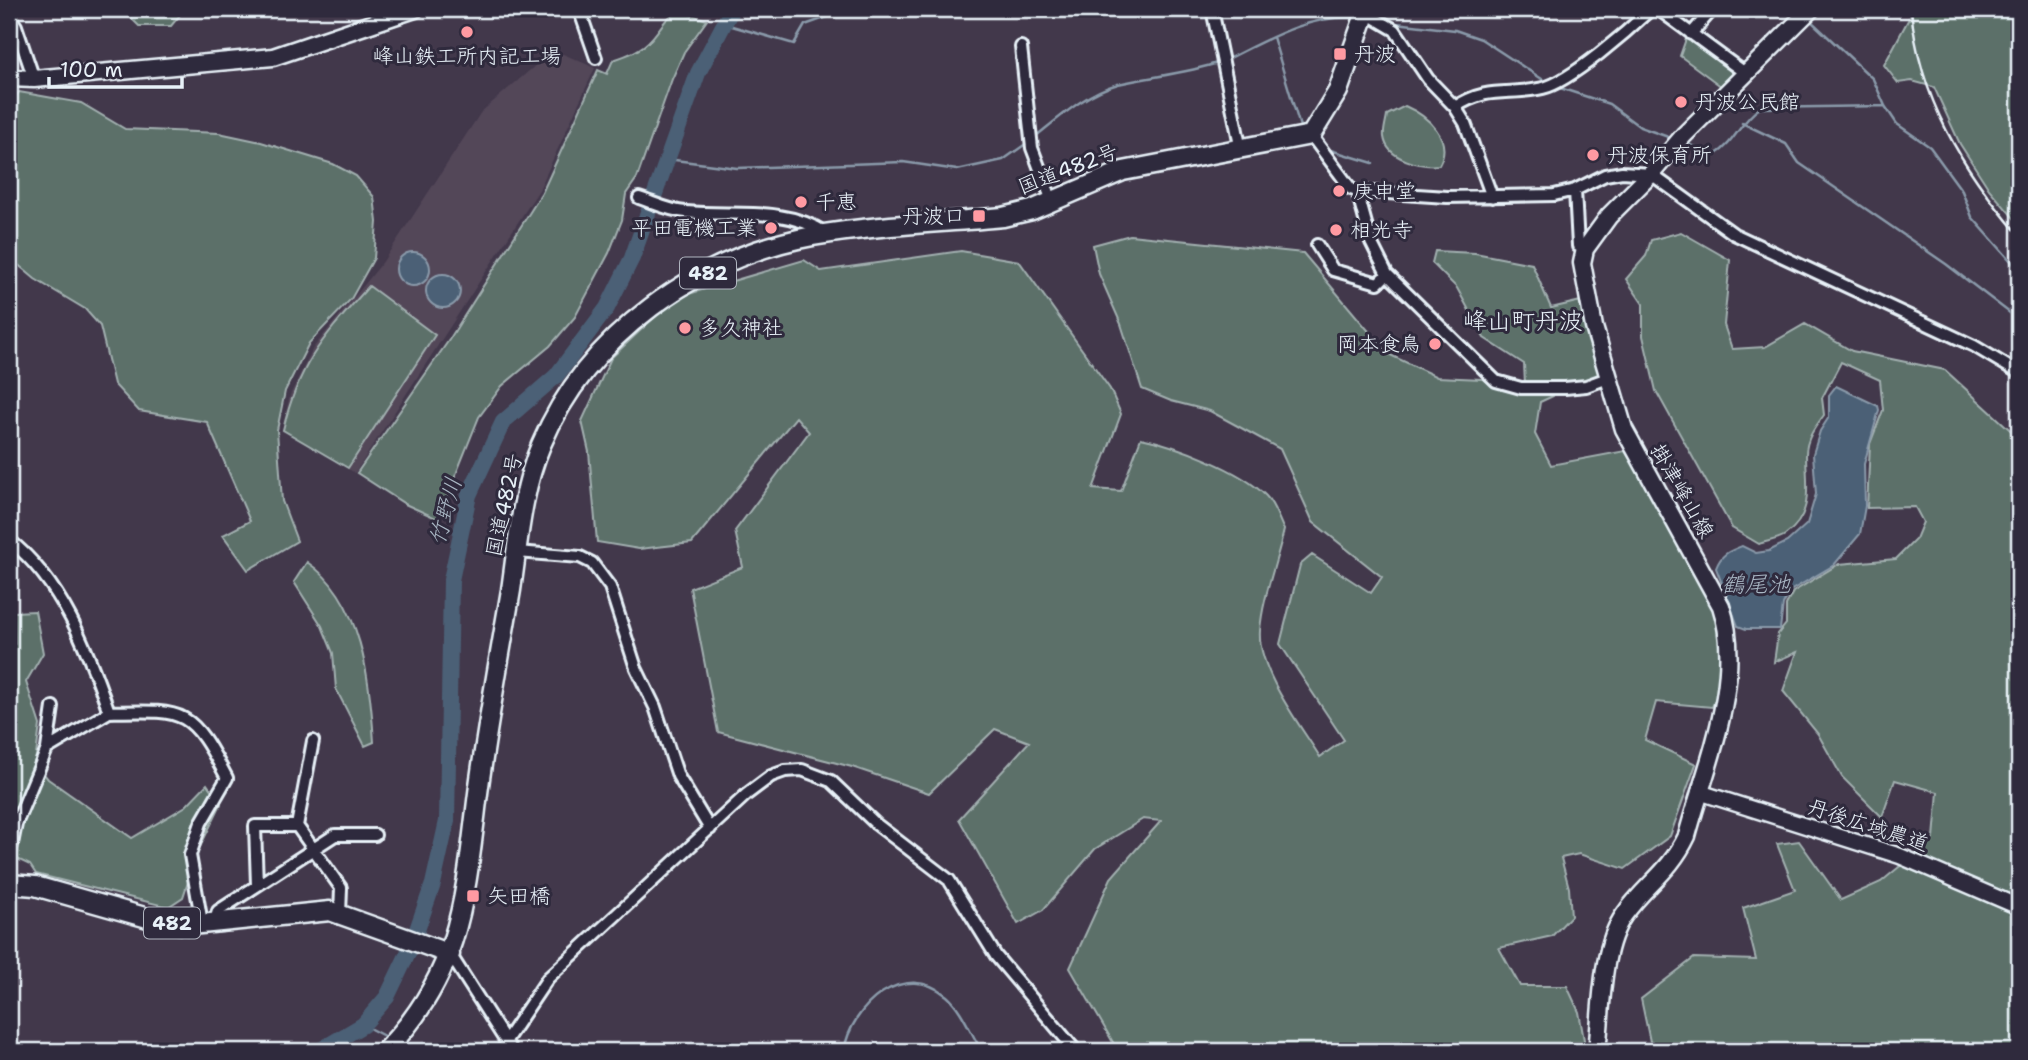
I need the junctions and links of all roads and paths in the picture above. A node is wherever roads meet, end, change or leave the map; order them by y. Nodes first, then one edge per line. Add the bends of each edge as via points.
1 (415, 9) edge
2 (579, 9) edge
3 (1212, 9) edge
4 (1651, 9) edge
5 (1658, 9) edge
6 (1713, 9) edge
7 (1366, 11) edge
8 (1803, 13) edge
9 (9, 15) edge
10 (1691, 34) junction
11 (1021, 47) dead end
12 (596, 58) dead end
13 (1745, 73) junction
14 (9, 78) edge
15 (34, 79) junction
16 (1455, 107) junction
17 (1311, 135) junction
18 (1241, 150) junction
19 (1651, 174) junction
20 (1574, 190) junction
21 (1357, 191) junction
22 (1492, 197) junction
23 (639, 198) dead end
24 (1052, 201) junction
25 (828, 234) junction
26 (1318, 245) dead end
27 (1585, 249) junction
28 (1387, 274) junction
29 (2019, 373) edge
30 (1608, 378) junction
31 (9, 540) edge
32 (517, 552) junction
33 (53, 707) dead end
34 (109, 712) junction
35 (313, 741) dead end
36 (47, 749) junction
37 (1699, 792) junction
38 (298, 826) junction
39 (710, 829) junction
40 (375, 835) dead end
41 (314, 849) junction
42 (9, 859) edge
43 (9, 884) edge
44 (257, 885) junction
45 (2019, 907) edge
46 (340, 914) junction
47 (209, 922) junction
48 (445, 951) junction
49 (509, 1047) edge
50 (385, 1051) edge
51 (1076, 1051) edge
52 (1597, 1051) edge

1 - 15 main road via 273,57
2 - 12 street
3 - 18 street
4 - 16 street via 1609,47 1551,85 1498,90 1472,96
5 - 10 street
6 - 10 street
7 - 16 street via 1395,30 1428,79
7 - 17 highway via 1338,91
8 - 13 main road
9 - 15 street
10 - 13 street
11 - 24 street via 1032,148
13 - 19 main road
14 - 15 main road
16 - 22 street
17 - 18 highway, 国道482号 / 482
17 - 21 street
18 - 24 highway, 国道482号 / 482 via 1123,171
19 - 20 street via 1605,175
19 - 27 main road via 1609,216
19 - 29 street via 1734,234 1975,346
20 - 22 street
20 - 27 street via 1578,246
21 - 22 street
21 - 28 street via 1371,242
23 - 25 street via 675,211 788,217
24 - 25 highway, 国道482号 / 482 via 1003,217
25 - 32 highway, 国道482号 / 482 via 758,251 681,285 629,325 587,369 550,425 532,469
26 - 28 street via 1333,270 1378,284
27 - 30 main road, 掛津峰山線 via 1584,285
28 - 30 street via 1496,381 1521,388 1565,388
30 - 37 main road, 掛津峰山線 via 1624,429 1702,568 1728,628 1728,682
31 - 34 street via 26,553 77,629
32 - 39 street via 580,557 592,563 610,587 678,776
32 - 48 highway, 国道482号 / 482 via 469,867
33 - 36 street
34 - 36 street
34 - 47 street via 184,716 227,778 201,823 190,855
35 - 38 street
36 - 42 street via 16,824
37 - 45 street, 丹後広域農道 via 1900,856
37 - 52 main road, 掛津峰山線 via 1678,855 1615,930
38 - 41 street
38 - 44 street via 255,826
39 - 49 street via 548,978
39 - 51 street via 747,794 778,774 802,770 831,781 876,824 948,880 996,956
40 - 41 street via 335,835
41 - 44 street
41 - 46 street via 341,888
43 - 47 highway, 482 via 35,886 162,922
44 - 47 street
46 - 47 highway, 482 via 301,911
46 - 48 highway, 482
48 - 49 street
48 - 50 highway, 482 via 425,1004

